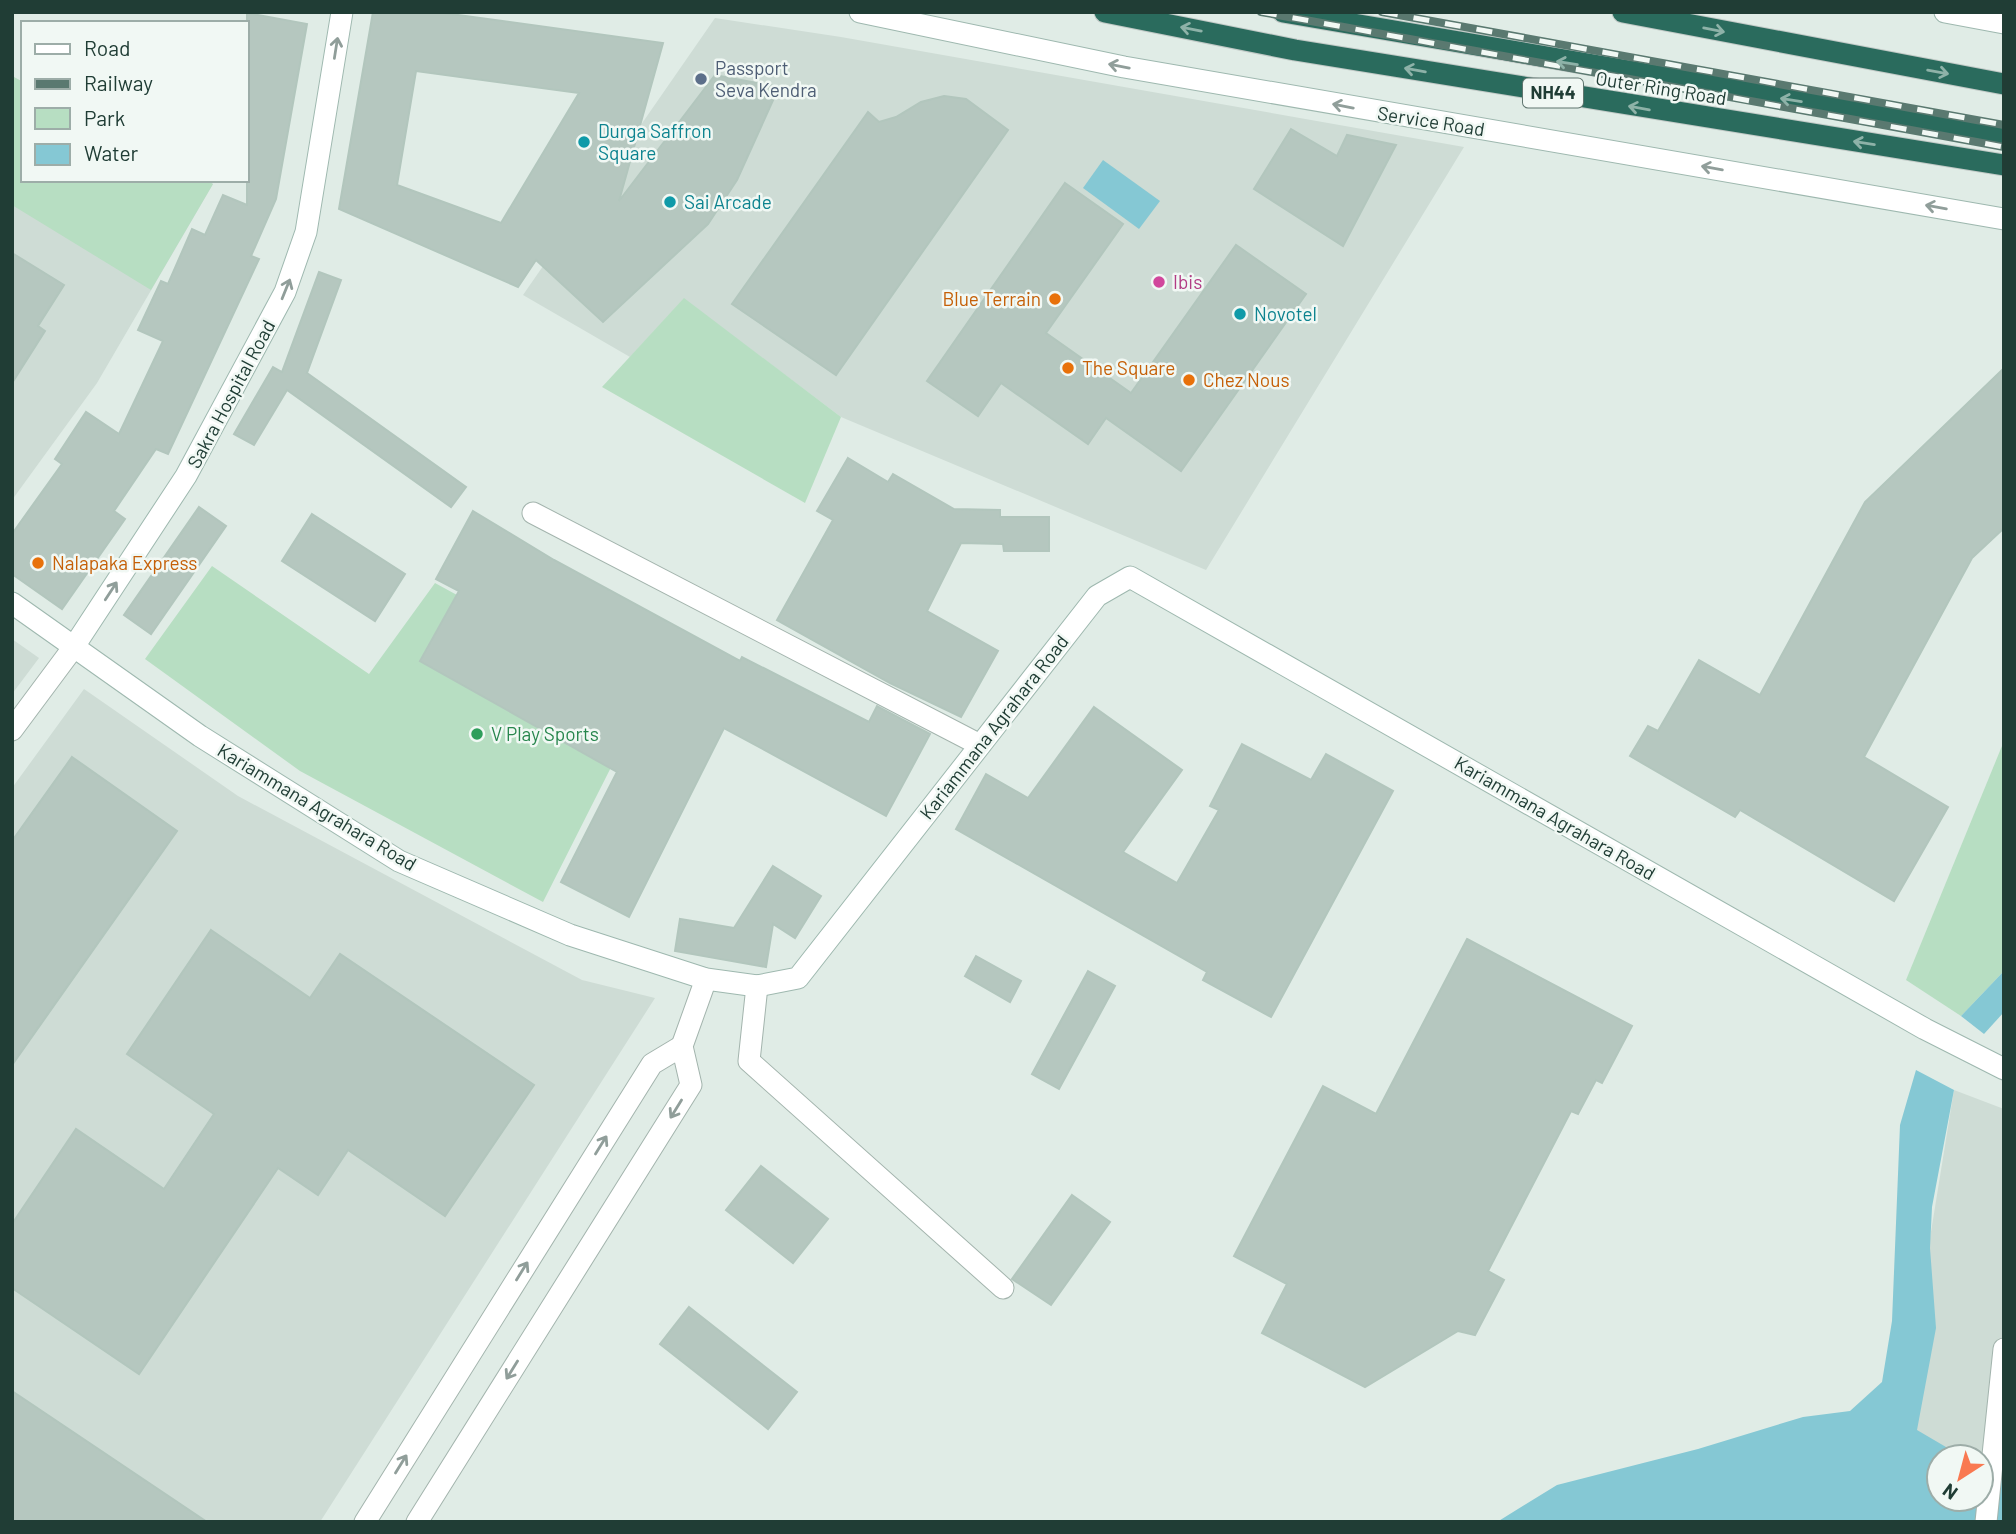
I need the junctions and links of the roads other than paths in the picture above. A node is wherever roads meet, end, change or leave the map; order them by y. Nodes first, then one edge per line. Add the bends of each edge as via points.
1 (342, 12) edge
2 (860, 12) edge
3 (1105, 12) edge
4 (1283, 12) edge
5 (1623, 12) edge
6 (1945, 12) edge
7 (2004, 23) edge
8 (2004, 84) edge
9 (2004, 135) edge
10 (2004, 165) edge
11 (2004, 219) edge
12 (533, 513) dead end
13 (12, 603) edge
14 (73, 648) junction
15 (12, 730) edge
16 (981, 745) junction
17 (706, 979) junction
18 (757, 986) junction
19 (682, 1046) junction
20 (2002, 1068) edge
21 (1003, 1288) dead end
22 (2004, 1349) edge
23 (365, 1522) edge
24 (417, 1522) edge
25 (1986, 1522) edge

14 -> 1 street, Sakra Hospital Road via 181,485 285,292 306,232
11 -> 2 street, Service Road via 1124,67
10 -> 3 highway, Outer Ring Road / NH44 via 1309,52
9 -> 4 highway
5 -> 8 highway
6 - 7 street
12 - 16 street
13 - 14 street, Kariammana Agrahara Road
14 - 15 street, Sakra Hospital Road
14 - 17 street, Kariammana Agrahara Road via 278,787 399,861 570,935
16 - 18 street, Kariammana Agrahara Road via 798,978
16 - 20 street, Kariammana Agrahara Road via 1097,596 1130,577 1925,1029
17 - 18 street, Kariammana Agrahara Road
17 - 19 street
18 - 21 street via 749,1061
23 -> 19 street via 652,1064
19 -> 24 street via 691,1085
22 - 25 street

